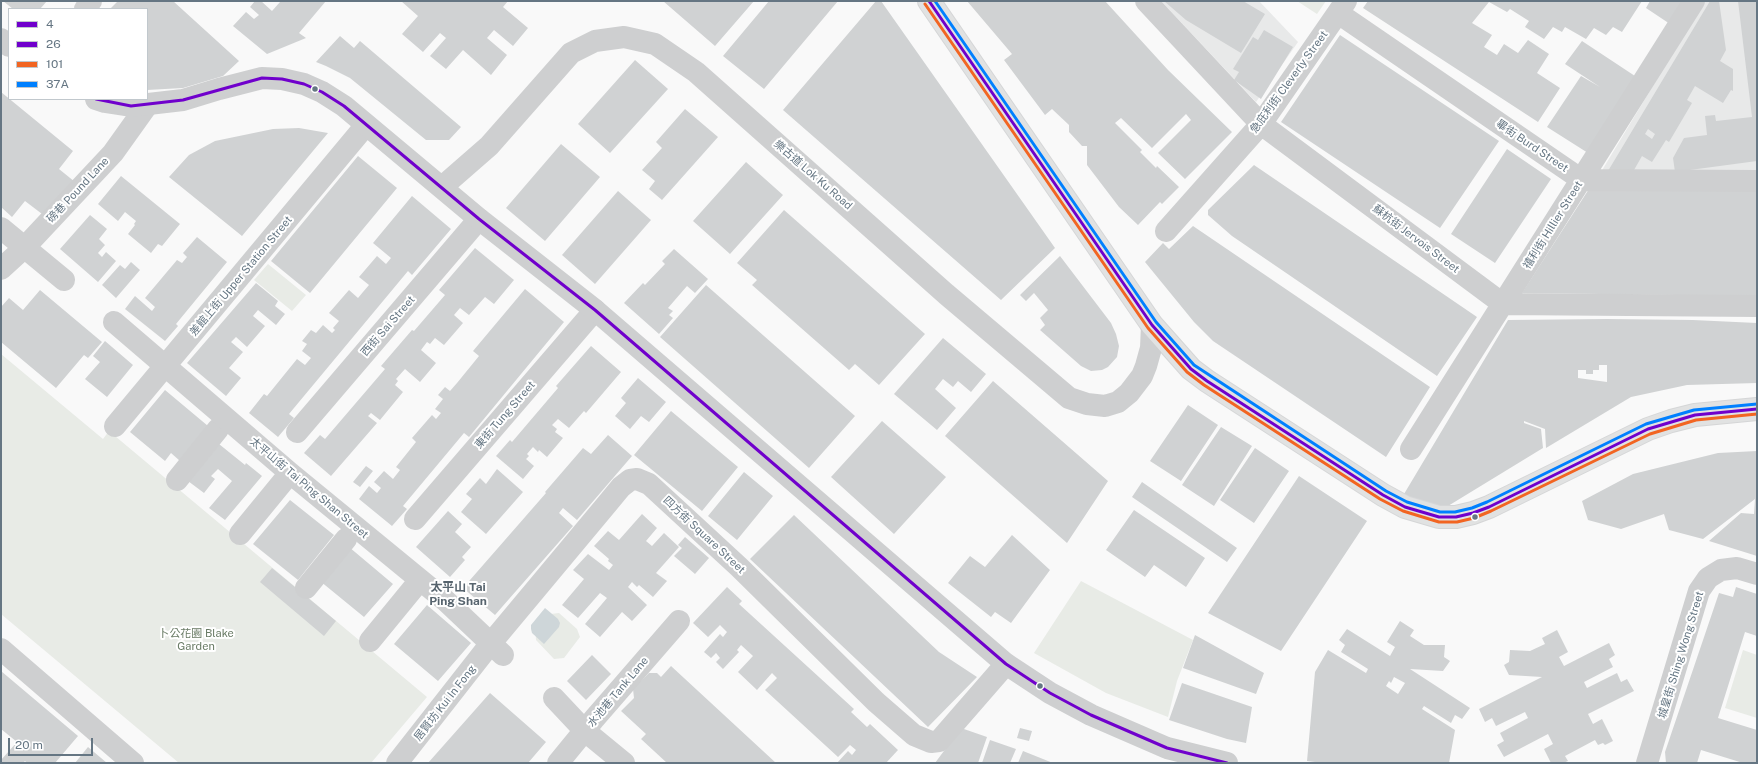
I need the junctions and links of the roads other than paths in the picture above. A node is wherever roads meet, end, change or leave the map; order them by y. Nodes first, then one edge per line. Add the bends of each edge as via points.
1 (929, 1) edge
2 (1146, 1) edge
3 (1694, 1) edge
4 (1342, 7) edge
5 (99, 100) edge
6 (148, 104) junction
7 (1261, 124) junction
8 (366, 125) junction
9 (1582, 180) junction
10 (1757, 181) edge
11 (442, 187) junction
12 (479, 219) junction
13 (1, 228) edge
14 (1166, 231) dead end
15 (24, 248) junction
16 (1, 270) edge
17 (64, 280) dead end
18 (1503, 304) junction
19 (1757, 306) edge
20 (595, 310) junction
21 (114, 322) dead end
22 (1152, 324) junction
23 (165, 367) junction
24 (1757, 409) edge
25 (115, 426) dead end
26 (218, 430) dead end
27 (297, 432) dead end
28 (1411, 449) dead end
29 (290, 473) junction
30 (177, 480) dead end
31 (415, 519) dead end
32 (240, 534) dead end
33 (346, 539) dead end
34 (1757, 574) edge
35 (420, 580) junction
36 (306, 588) dead end
37 (679, 620) dead end
38 (370, 641) dead end
39 (1, 648) edge
40 (497, 649) junction
41 (1006, 664) junction
42 (554, 698) dead end
43 (586, 731) junction
44 (133, 763) edge
45 (397, 763) edge
46 (558, 763) edge
47 (624, 763) edge
48 (1228, 763) edge
49 (1647, 763) edge

1 - 22 main road
2 - 7 street, 蘇杭街 Jervois Street
3 - 9 street, 禧利街 Hillier Street
4 - 7 street, 急庇利街 Cleverly Street
4 - 9 street, 畢街 Burd Street
5 - 6 street via 131,106
6 - 8 street via 182,100 262,78 282,79 304,84 322,92
6 - 15 street, 磅巷 Pound Lane via 113,153
7 - 14 street, 急庇利街 Cleverly Street
7 - 18 street, 蘇杭街 Jervois Street
8 - 11 street
8 - 23 street, 差館上街 Upper Station Street
9 - 10 street
9 - 18 street, 禧利街 Hillier Street
11 - 12 street
11 - 22 street, 樂古道 Lok Ku Road via 489,146 571,53 595,41 624,37 655,44 696,72 946,294 1069,398 1086,404 1105,406 1118,402 1129,393 1146,366 1151,348
12 - 20 street
12 - 27 street, 西街 Sai Street
13 - 15 street
15 - 16 street, 磅巷 Pound Lane
15 - 17 street
18 - 19 street
18 - 28 street, 禧利街 Hillier Street
20 - 31 street, 東街 Tung Street
20 - 41 street
21 - 23 street, 太平山街 Tai Ping Shan Street
22 - 24 main road via 1191,369 1207,381 1383,495 1404,507 1439,516 1456,518 1489,507 1626,439 1671,421 1717,412
23 - 25 street, 差館上街 Upper Station Street
23 - 29 street, 太平山街 Tai Ping Shan Street
26 - 30 street
29 - 32 street
29 - 35 street, 太平山街 Tai Ping Shan Street
33 - 36 street
34 - 49 street, 城皇街 Shing Wong Street via 1736,568 1721,570 1708,578 1699,591
35 - 38 street
35 - 40 street, 太平山街 Tai Ping Shan Street
37 - 43 street, 水池巷 Tank Lane
39 - 44 street
40 - 41 street, 四方街 Square Street via 620,487 630,480 637,479 648,484 736,564 876,702 914,735 931,742 939,741
40 - 45 street, 居賢坊 Kui In Fong
41 - 48 street via 1091,715 1167,748
42 - 43 street
43 - 46 street, 水池巷 Tank Lane
43 - 47 street

